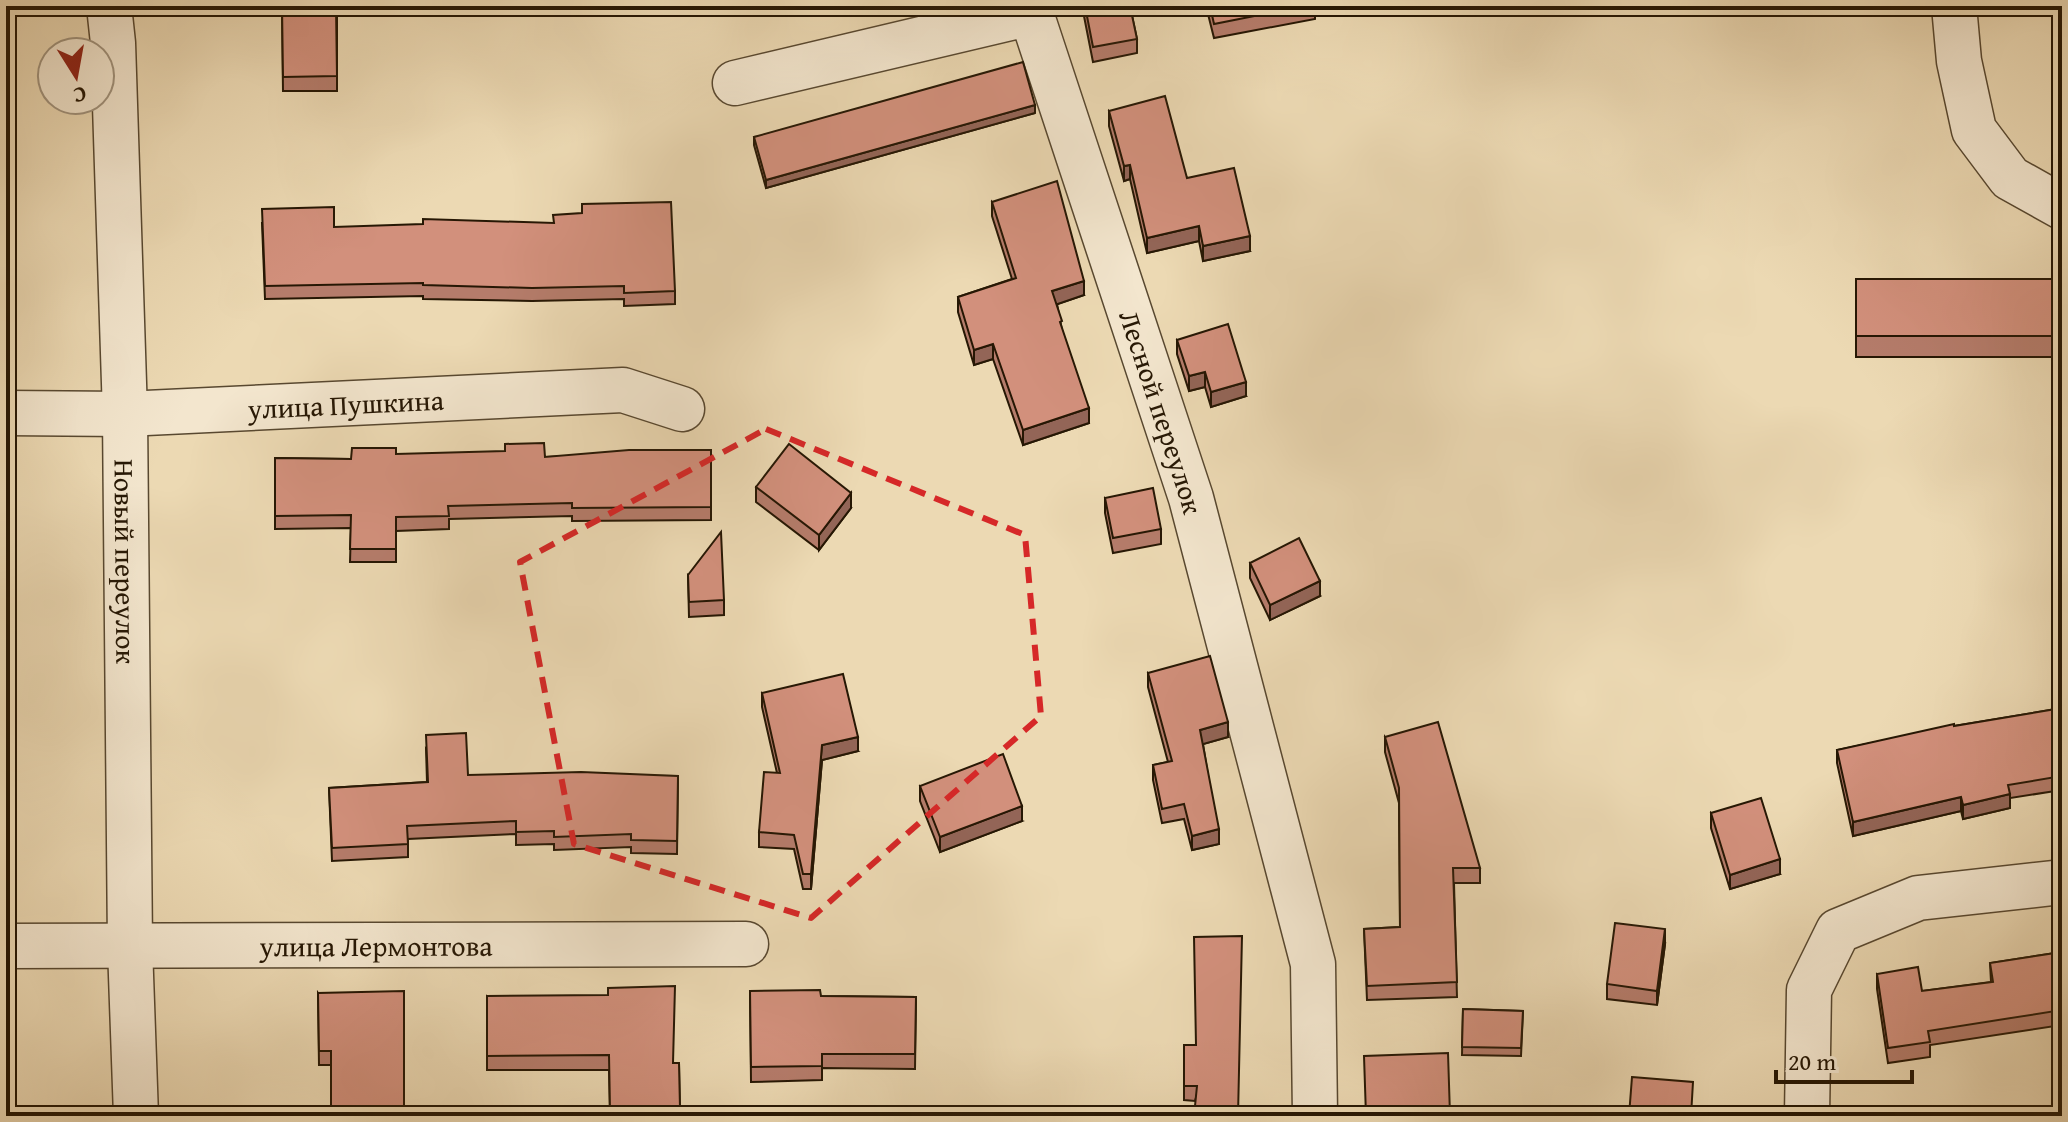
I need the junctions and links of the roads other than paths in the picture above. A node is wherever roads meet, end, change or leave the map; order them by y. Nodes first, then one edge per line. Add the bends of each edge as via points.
1 (109, 6) edge
2 (1954, 6) edge
3 (735, 83) dead end
4 (2062, 207) edge
5 (682, 409) dead end
6 (6, 413) edge
7 (125, 414) junction
8 (2062, 882) edge
9 (746, 944) dead end
10 (6, 946) edge
11 (130, 947) junction
12 (136, 1116) edge
13 (1315, 1116) edge
14 (1807, 1116) edge

1 - 7 street, Новый переулок
2 - 4 street via 1974,130 2010,178
3 - 13 street, Лесной переулок via 1031,13 1191,498 1313,964
5 - 7 street, улица Пушкина via 623,390
6 - 7 street, улица Пушкина
7 - 11 street, Новый переулок
8 - 14 street via 1918,898 1838,931 1809,990
9 - 11 street, улица Лермонтова
10 - 11 street, улица Лермонтова
11 - 12 street, Новый переулок

